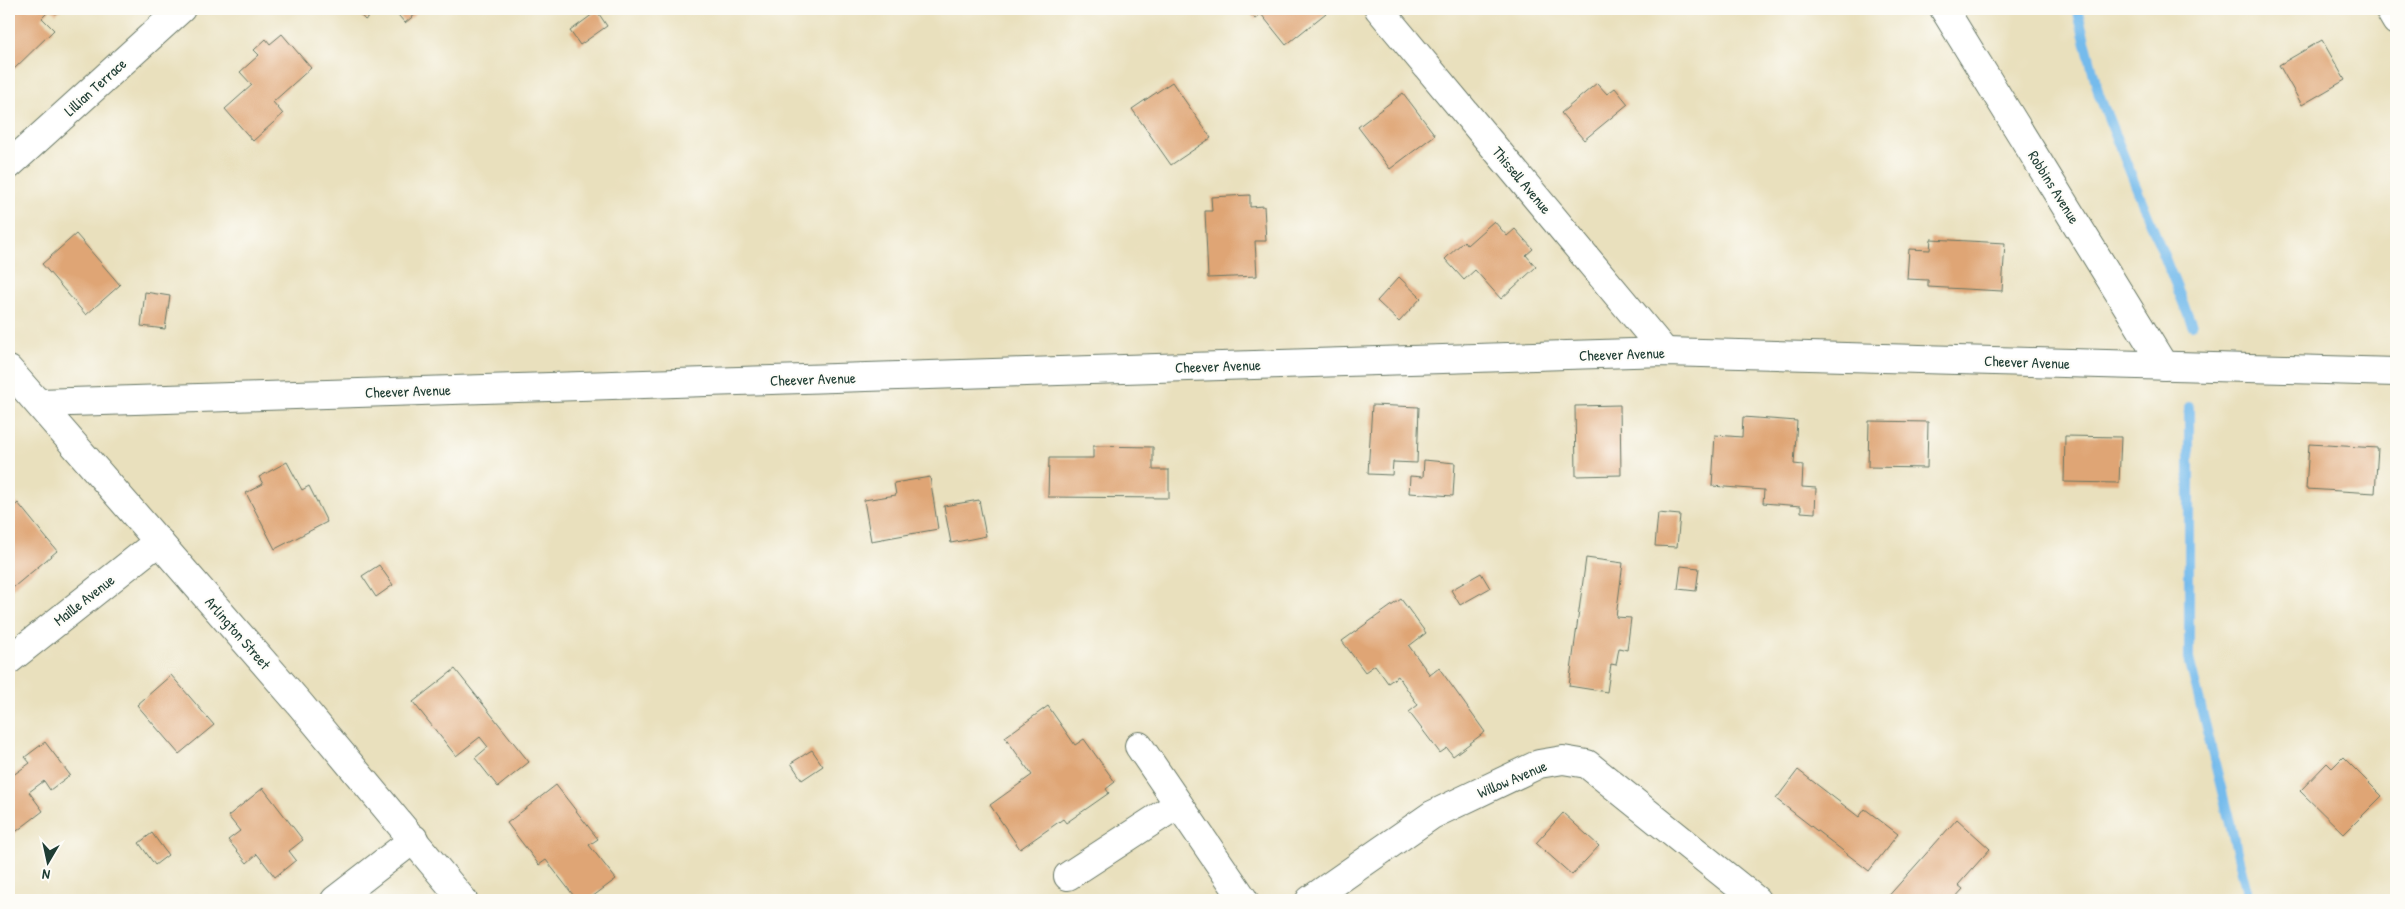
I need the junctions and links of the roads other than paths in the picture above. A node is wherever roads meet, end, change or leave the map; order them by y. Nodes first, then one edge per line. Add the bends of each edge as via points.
1 (181, 9) edge
2 (1379, 9) edge
3 (1944, 9) edge
4 (2389, 9) edge
5 (2396, 21) edge
6 (9, 165) edge
7 (1666, 352) junction
8 (2164, 366) junction
9 (9, 370) edge
10 (2396, 372) edge
11 (39, 403) junction
12 (159, 541) junction
13 (9, 660) edge
14 (1139, 746) dead end
15 (1177, 805) junction
16 (414, 840) junction
17 (1068, 876) dead end
18 (335, 900) edge
19 (463, 900) edge
20 (1244, 900) edge
21 (1310, 900) edge
22 (1756, 900) edge

1 - 6 street, Lillian Terrace
2 - 7 street, Thissell Avenue
3 - 8 street, Robbins Avenue
4 - 5 street
7 - 8 street, Cheever Avenue
7 - 11 street, Cheever Avenue
8 - 10 street, Cheever Avenue
9 - 11 street, Arlington Street
11 - 12 street, Arlington Street
12 - 13 street, Maille Avenue
12 - 16 street, Arlington Street
14 - 15 street
15 - 17 street
15 - 20 street
16 - 18 street
16 - 19 street, Arlington Street
21 - 22 street, Willow Avenue via 1432,815 1539,764 1563,760 1587,764

